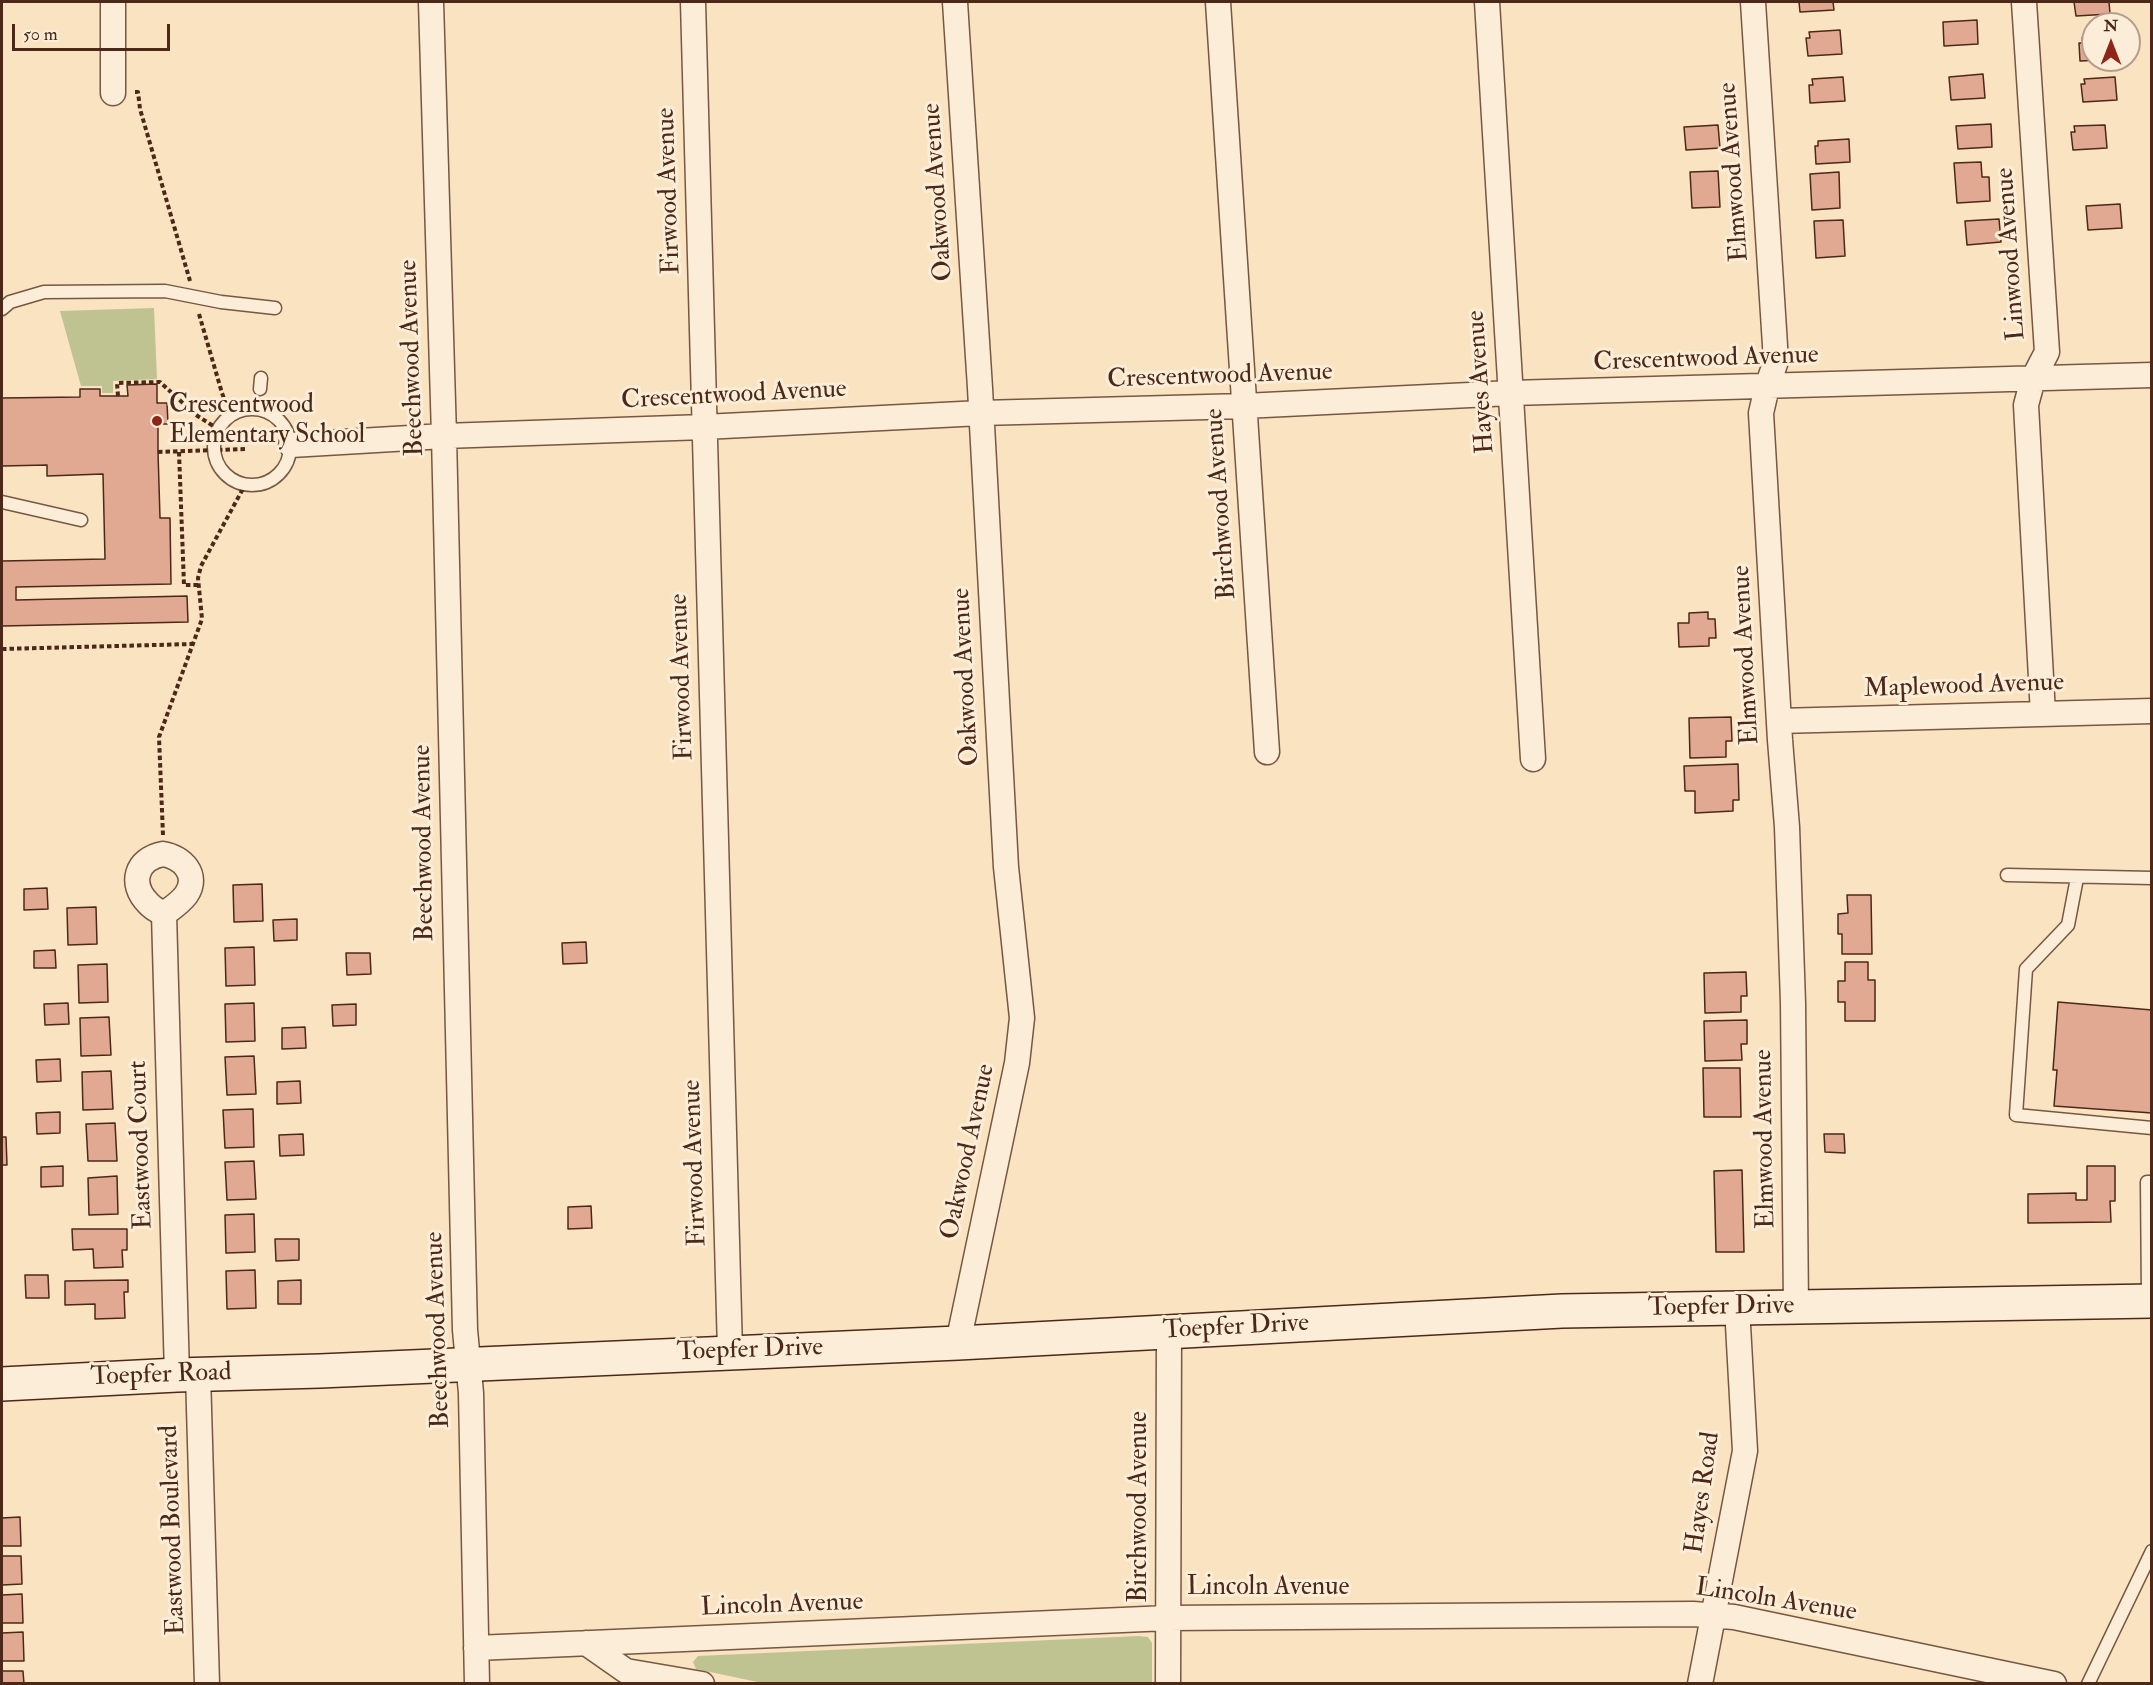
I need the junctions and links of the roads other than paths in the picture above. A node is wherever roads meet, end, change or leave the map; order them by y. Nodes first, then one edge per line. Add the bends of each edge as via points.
1 (114, 2) edge
2 (431, 2) edge
3 (693, 2) edge
4 (955, 2) edge
5 (1218, 2) edge
6 (1487, 2) edge
7 (1753, 2) edge
8 (2024, 2) edge
9 (113, 93) road end
10 (275, 308) dead end
11 (2, 309) edge
12 (2151, 375) edge
13 (2033, 379) junction
14 (1767, 387) junction
15 (1511, 393) junction
16 (1245, 406) junction
17 (981, 412) junction
18 (704, 427) junction
19 (444, 436) junction
20 (291, 445) junction
21 (2, 502) edge
22 (81, 520) dead end
23 (2151, 711) edge
24 (2043, 714) junction
25 (1779, 721) junction
26 (1267, 752) dead end
27 (1533, 759) dead end
28 (2007, 875) dead end
29 (2077, 878) junction
30 (2151, 878) edge
31 (164, 914) dead end
32 (2151, 1128) edge
33 (2151, 1182) edge
34 (2150, 1301) edge
35 (1737, 1307) junction
36 (1796, 1307) junction
37 (1168, 1332) junction
38 (958, 1343) junction
39 (730, 1352) junction
40 (469, 1364) junction
41 (320, 1371) joint
42 (188, 1374) junction
43 (2, 1384) edge
44 (2151, 1551) edge
45 (1714, 1615) junction
46 (1168, 1618) junction
47 (586, 1643) junction
48 (476, 1648) junction
49 (207, 1683) edge
50 (477, 1683) edge
51 (702, 1683) edge
52 (1168, 1683) edge
53 (1700, 1683) edge
54 (2054, 1683) edge
55 (2088, 1683) edge

1 - 9 street
2 - 19 street, Beechwood Avenue
3 - 18 street, Firwood Avenue
4 - 17 street, Oakwood Avenue
5 - 16 street, Birchwood Avenue
6 - 15 street, Hayes Avenue
7 - 14 street, Elmwood Avenue via 1776,362
8 - 13 street, Linwood Avenue via 2047,352
10 - 11 lane via 165,291 44,292 10,302
12 - 13 street, Crescentwood Avenue
13 - 14 street, Crescentwood Avenue
13 - 24 street, Linwood Avenue via 2026,405
14 - 15 street, Crescentwood Avenue
14 - 25 street, Elmwood Avenue via 1761,413
15 - 16 street, Crescentwood Avenue
15 - 27 street, Hayes Avenue
16 - 17 street, Crescentwood Avenue
16 - 26 street, Birchwood Avenue
17 - 18 street, Crescentwood Avenue
17 - 38 street, Oakwood Avenue via 1006,867 1022,1018 1017,1063
18 - 19 street, Crescentwood Avenue
18 - 39 street, Firwood Avenue
19 - 20 street, Crescentwood Avenue
19 - 40 street, Beechwood Avenue via 465,1330
20 - 20 lane via 288,462 277,476 262,484 245,485 229,479 217,466 213,451 218,429 226,418 241,410 258,409 274,415 286,428
21 - 22 lane
23 - 24 street, Maplewood Avenue
24 - 25 street, Maplewood Avenue
25 - 36 street, Elmwood Avenue via 1793,991
28 - 29 lane
29 - 30 lane
29 - 32 lane via 2068,925 2026,969 2016,1115
31 - 42 street, Eastwood Court
33 - 34 lane via 2147,1182
34 - 36 street, Toepfer Drive
35 - 36 street, Toepfer Drive
35 - 37 street, Toepfer Drive via 1562,1311
35 - 45 street, Hayes Road via 1745,1450
37 - 38 street, Toepfer Drive
37 - 46 street, Birchwood Avenue
38 - 39 street, Toepfer Drive
39 - 40 street, Toepfer Drive
40 - 41 street, Toepfer Drive
40 - 48 street, Beechwood Avenue
41 - 42 street, Toepfer Road
42 - 43 street, Toepfer Road
42 - 49 street, Eastwood Boulevard
44 - 55 lane
45 - 46 street, Lincoln Avenue
45 - 53 street
45 - 54 street, Lincoln Avenue
46 - 47 street, Lincoln Avenue
46 - 52 street, Birchwood Avenue
47 - 48 street, Lincoln Avenue
47 - 51 street via 626,1671
48 - 50 street, Beechwood Avenue

